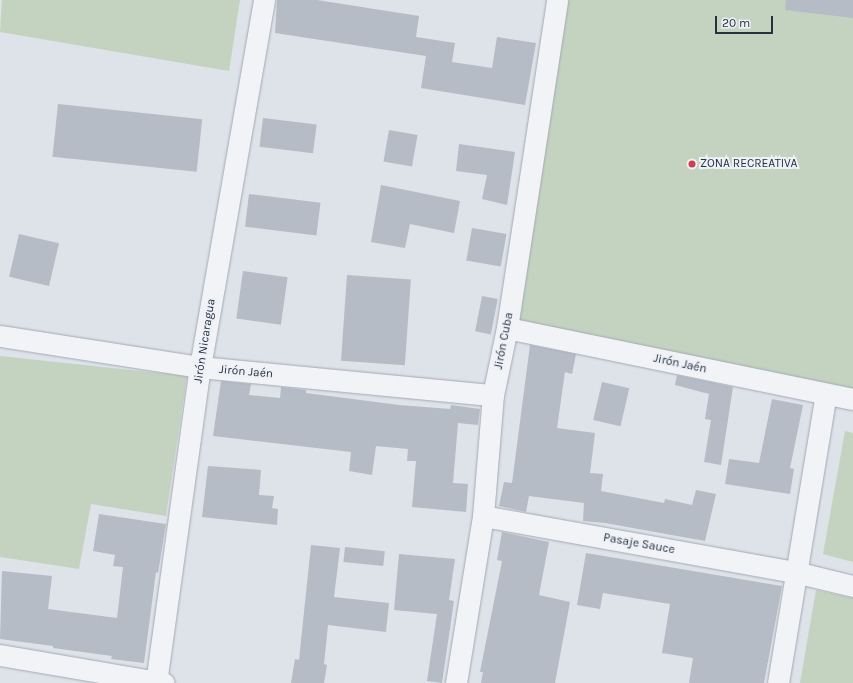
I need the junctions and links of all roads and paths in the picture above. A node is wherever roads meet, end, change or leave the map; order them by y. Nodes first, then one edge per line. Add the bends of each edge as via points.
1 (264, 0) edge
2 (557, 0) edge
3 (507, 328) junction
4 (0, 336) edge
5 (200, 367) junction
6 (826, 394) junction
7 (493, 395) junction
8 (853, 399) edge
9 (483, 516) junction
10 (795, 572) junction
11 (853, 586) edge
12 (0, 655) edge
13 (159, 682) edge
14 (456, 683) edge
15 (778, 683) edge

1 - 5 street, Jirón Nicaragua
2 - 3 street, Jirón Cuba
3 - 6 street, Jirón Jaén
3 - 7 street, Jirón Cuba
4 - 5 street, Jirón Jaén
5 - 7 street, Jirón Jaén
5 - 13 street, Jirón Nicaragua
6 - 8 street, Jirón Jaén
6 - 10 street
7 - 9 street, Jirón Cuba
9 - 10 street, Pasaje Sauce
9 - 14 street, Jirón Cuba
10 - 11 street, Pasaje Sauce
10 - 15 street
12 - 13 street

